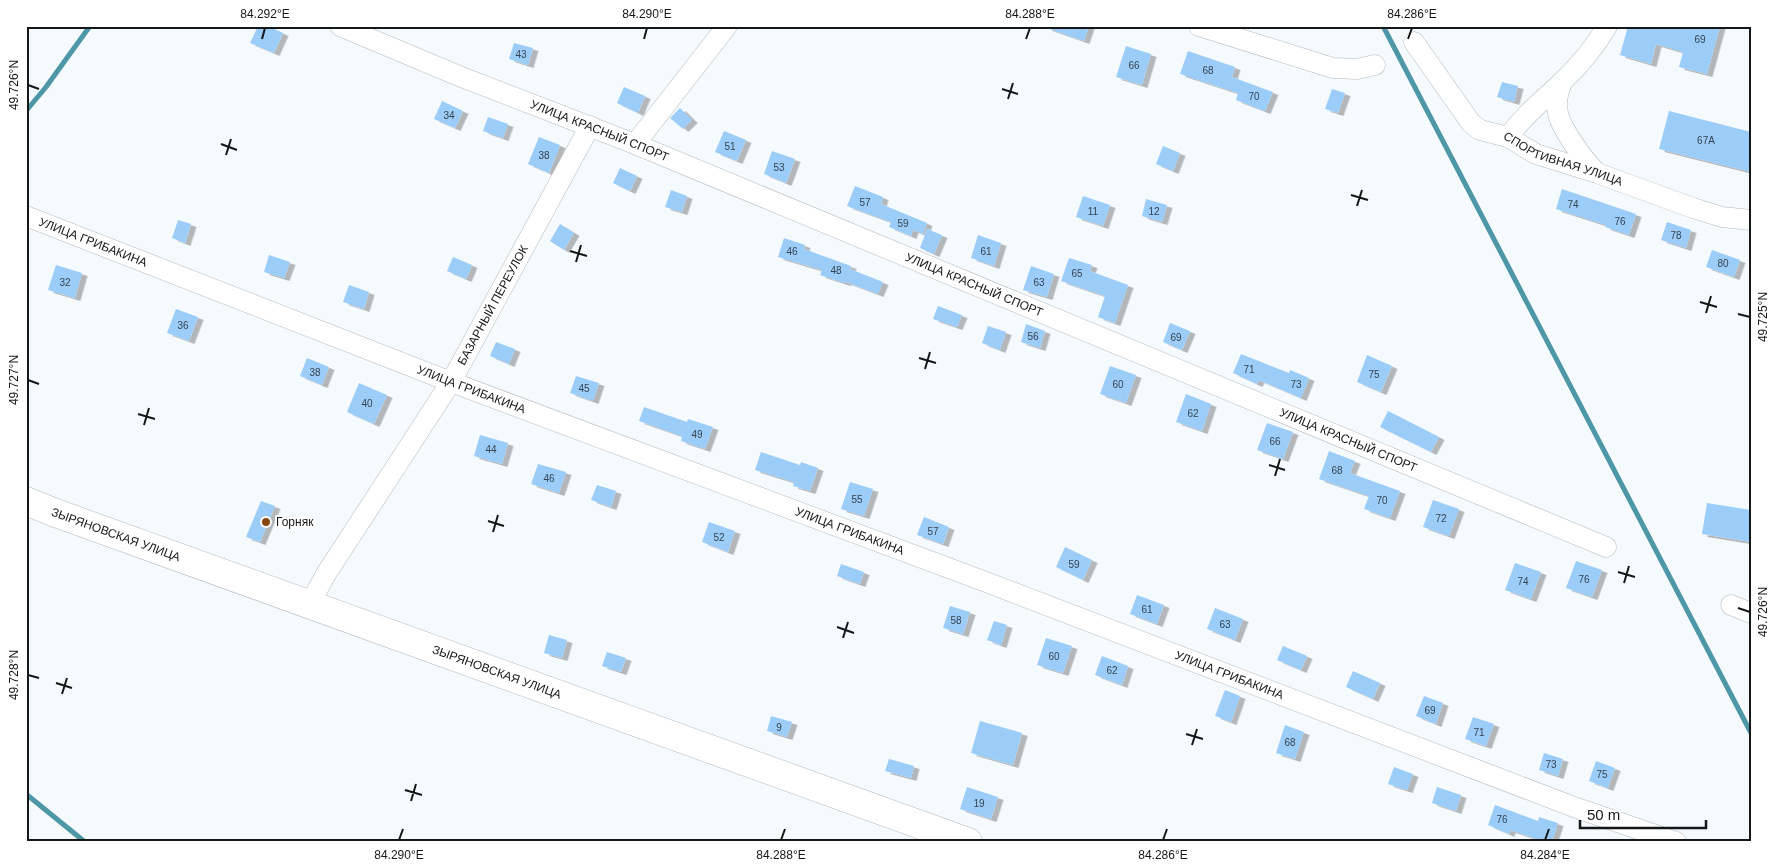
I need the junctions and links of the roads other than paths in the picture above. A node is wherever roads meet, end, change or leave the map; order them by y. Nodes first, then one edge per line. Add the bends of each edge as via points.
1 (340, 26) edge
2 (727, 26) edge
3 (1199, 26) edge
4 (1608, 26) edge
5 (1414, 42) dead end
6 (1375, 65) dead end
7 (1562, 82) junction
8 (590, 126) junction
9 (1508, 136) junction
10 (635, 144) junction
11 (1597, 173) junction
12 (26, 216) edge
13 (1751, 220) edge
14 (451, 382) junction
15 (26, 501) edge
16 (1606, 548) dead end
17 (1731, 605) dead end
18 (309, 606) junction
19 (1751, 613) edge
20 (968, 842) edge
21 (1676, 842) edge

1 - 8 street, УЛИЦА КРАСНЫЙ СПОРТ
2 - 10 street
3 - 6 street via 1333,68 1358,69
4 - 7 street
5 - 9 street, СПОРТИВНАЯ УЛИЦА via 1470,123 1480,130
7 - 9 street via 1520,120
7 - 11 street via 1557,97 1558,114 1583,159
8 - 10 street, УЛИЦА КРАСНЫЙ СПОРТ
8 - 14 street, БАЗАРНЫЙ ПЕРЕУЛОК
9 - 11 street, СПОРТИВНАЯ УЛИЦА via 1536,154
10 - 16 street, УЛИЦА КРАСНЫЙ СПОРТ
11 - 13 street, СПОРТИВНАЯ УЛИЦА via 1722,217
12 - 14 street, УЛИЦА ГРИБАКИНА
14 - 18 street, БАЗАРНЫЙ ПЕРЕУЛОК via 326,574
14 - 21 street, УЛИЦА ГРИБАКИНА via 1568,805
15 - 18 street, ЗЫРЯНОВСКАЯ УЛИЦА
17 - 19 street
18 - 20 street, ЗЫРЯНОВСКАЯ УЛИЦА

